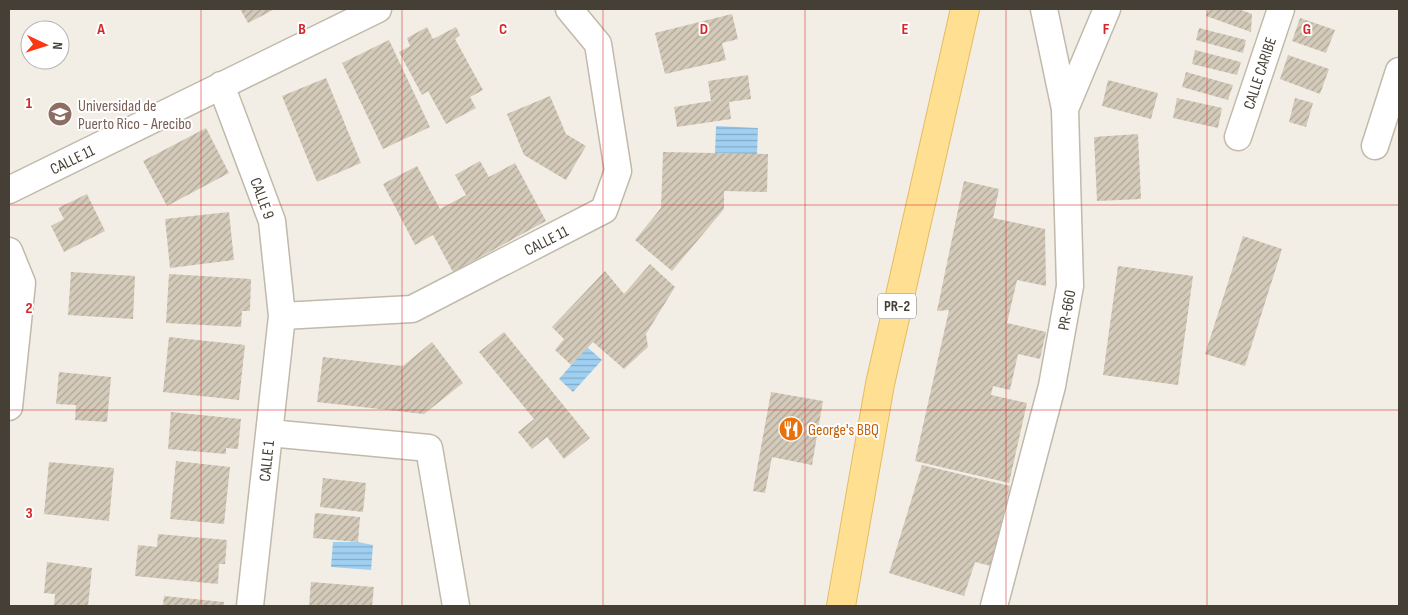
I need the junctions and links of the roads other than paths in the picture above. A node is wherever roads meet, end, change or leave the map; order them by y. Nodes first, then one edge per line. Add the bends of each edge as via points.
1 (378, 9) edge
2 (569, 9) edge
3 (965, 9) edge
4 (1044, 9) edge
5 (1107, 9) edge
6 (1281, 9) edge
7 (1399, 71) edge
8 (221, 86) junction
9 (1065, 109) junction
10 (1238, 137) dead end
11 (1375, 146) dead end
12 (9, 190) edge
13 (9, 251) edge
14 (282, 316) junction
15 (9, 407) edge
16 (269, 433) junction
17 (250, 606) edge
18 (456, 606) edge
19 (840, 606) edge
20 (994, 606) edge

1 - 8 street, CALLE 11
2 - 14 street, CALLE 11 via 598,44 618,171 604,210 412,309
3 - 19 main road, PR-2 via 880,384
4 - 9 street, PR-660 / PR-660
5 - 9 street
6 - 10 street, CALLE CARIBE
7 - 11 street
8 - 12 street, CALLE 11
8 - 14 street, CALLE 9 via 272,221
9 - 20 street, PR-660 / PR-660 via 1070,286 1052,386
13 - 15 street via 22,283
14 - 16 street, CALLE 1
16 - 17 street, CALLE 1
16 - 18 street via 428,448

